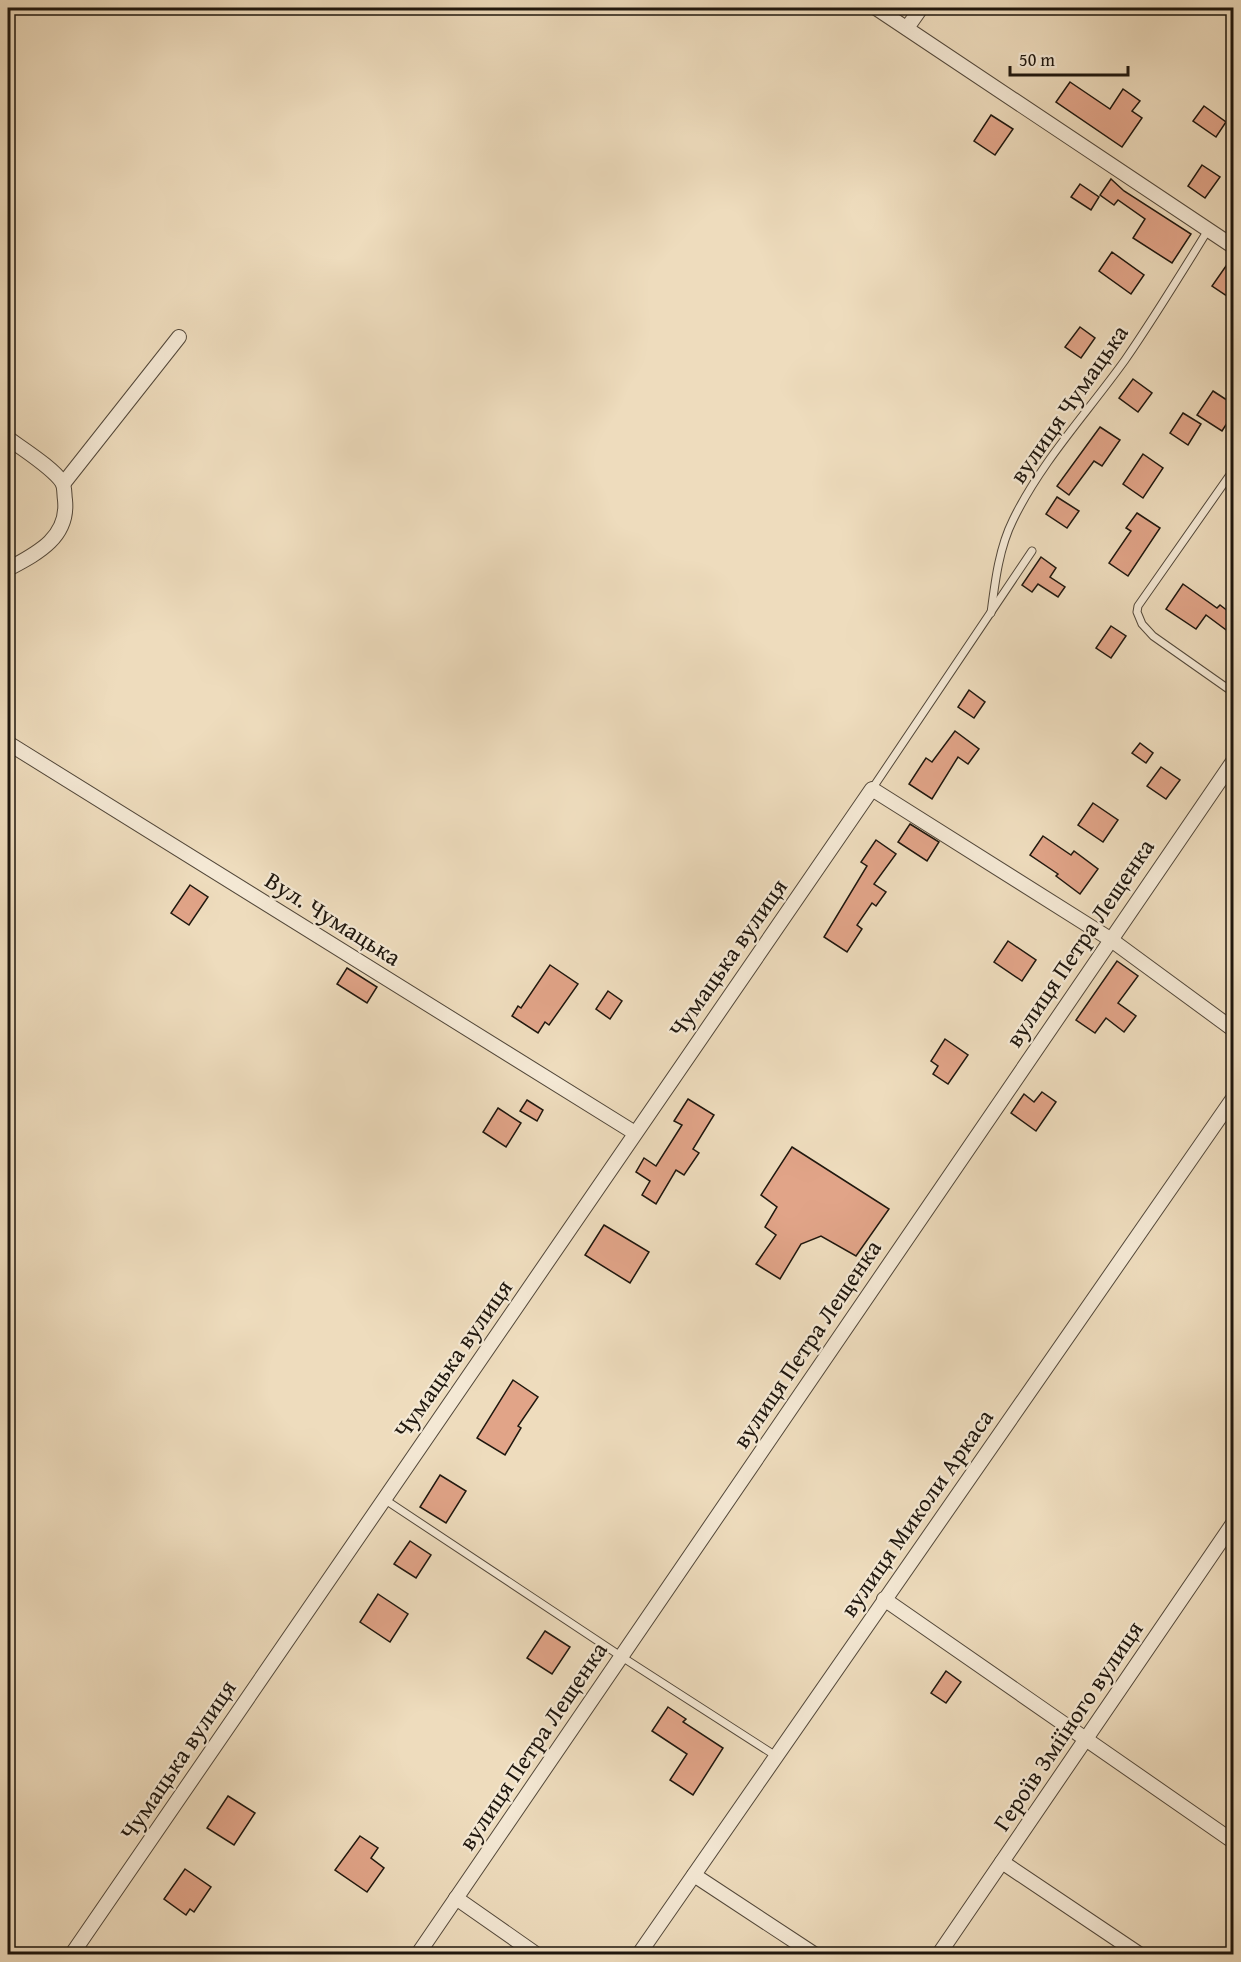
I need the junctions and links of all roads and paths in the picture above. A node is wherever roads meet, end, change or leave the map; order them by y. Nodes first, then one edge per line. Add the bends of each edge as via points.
1 (876, 8) edge
2 (921, 8) edge
3 (907, 28) junction
4 (1208, 230) junction
5 (1233, 247) edge
6 (179, 337) dead end
7 (8, 438) edge
8 (1233, 469) edge
9 (63, 484) junction
10 (1032, 551) dead end
11 (8, 569) edge
12 (991, 613) junction
13 (1233, 693) edge
14 (8, 743) edge
15 (1233, 760) edge
16 (872, 789) junction
17 (1110, 939) junction
18 (1233, 1030) edge
19 (1233, 1097) edge
20 (634, 1133) junction
21 (384, 1499) junction
22 (1233, 1522) edge
23 (884, 1599) junction
24 (622, 1657) junction
25 (1086, 1739) junction
26 (776, 1756) junction
27 (1233, 1842) edge
28 (1002, 1862) junction
29 (694, 1875) junction
30 (456, 1898) junction
31 (72, 1954) edge
32 (418, 1954) edge
33 (536, 1954) edge
34 (639, 1954) edge
35 (814, 1954) edge
36 (939, 1954) edge
37 (1139, 1954) edge

1 - 3 street
2 - 3 street
3 - 4 street
4 - 5 street
4 - 12 lane, вулиця Чумацька via 1124,360 1037,479 1012,522 997,568
6 - 9 street
7 - 9 street
8 - 13 lane via 1152,584 1137,612 1153,636
9 - 11 street via 66,511 49,545
10 - 12 lane
12 - 16 lane
14 - 20 street, Вул. Чумацька
15 - 17 street, вулиця Петра Лещенка
16 - 17 street
16 - 20 street, Чумацька вулиця
17 - 18 street
17 - 24 street, вулиця Петра Лещенка
19 - 23 street, вулиця Миколи Аркаса
20 - 21 street, Чумацька вулиця
21 - 24 lane
21 - 31 street, Чумацька вулиця
22 - 25 street, Героїв Зміїного вулиця
23 - 25 street
23 - 26 street, вулиця Миколи Аркаса
24 - 26 lane
24 - 30 street, вулиця Петра Лещенка
25 - 27 street
25 - 28 street, Героїв Зміїного вулиця
26 - 29 street, вулиця Миколи Аркаса
28 - 36 street, Героїв Зміїного вулиця
28 - 37 street
29 - 34 street, вулиця Миколи Аркаса
29 - 35 street
30 - 32 street, вулиця Петра Лещенка
30 - 33 street

